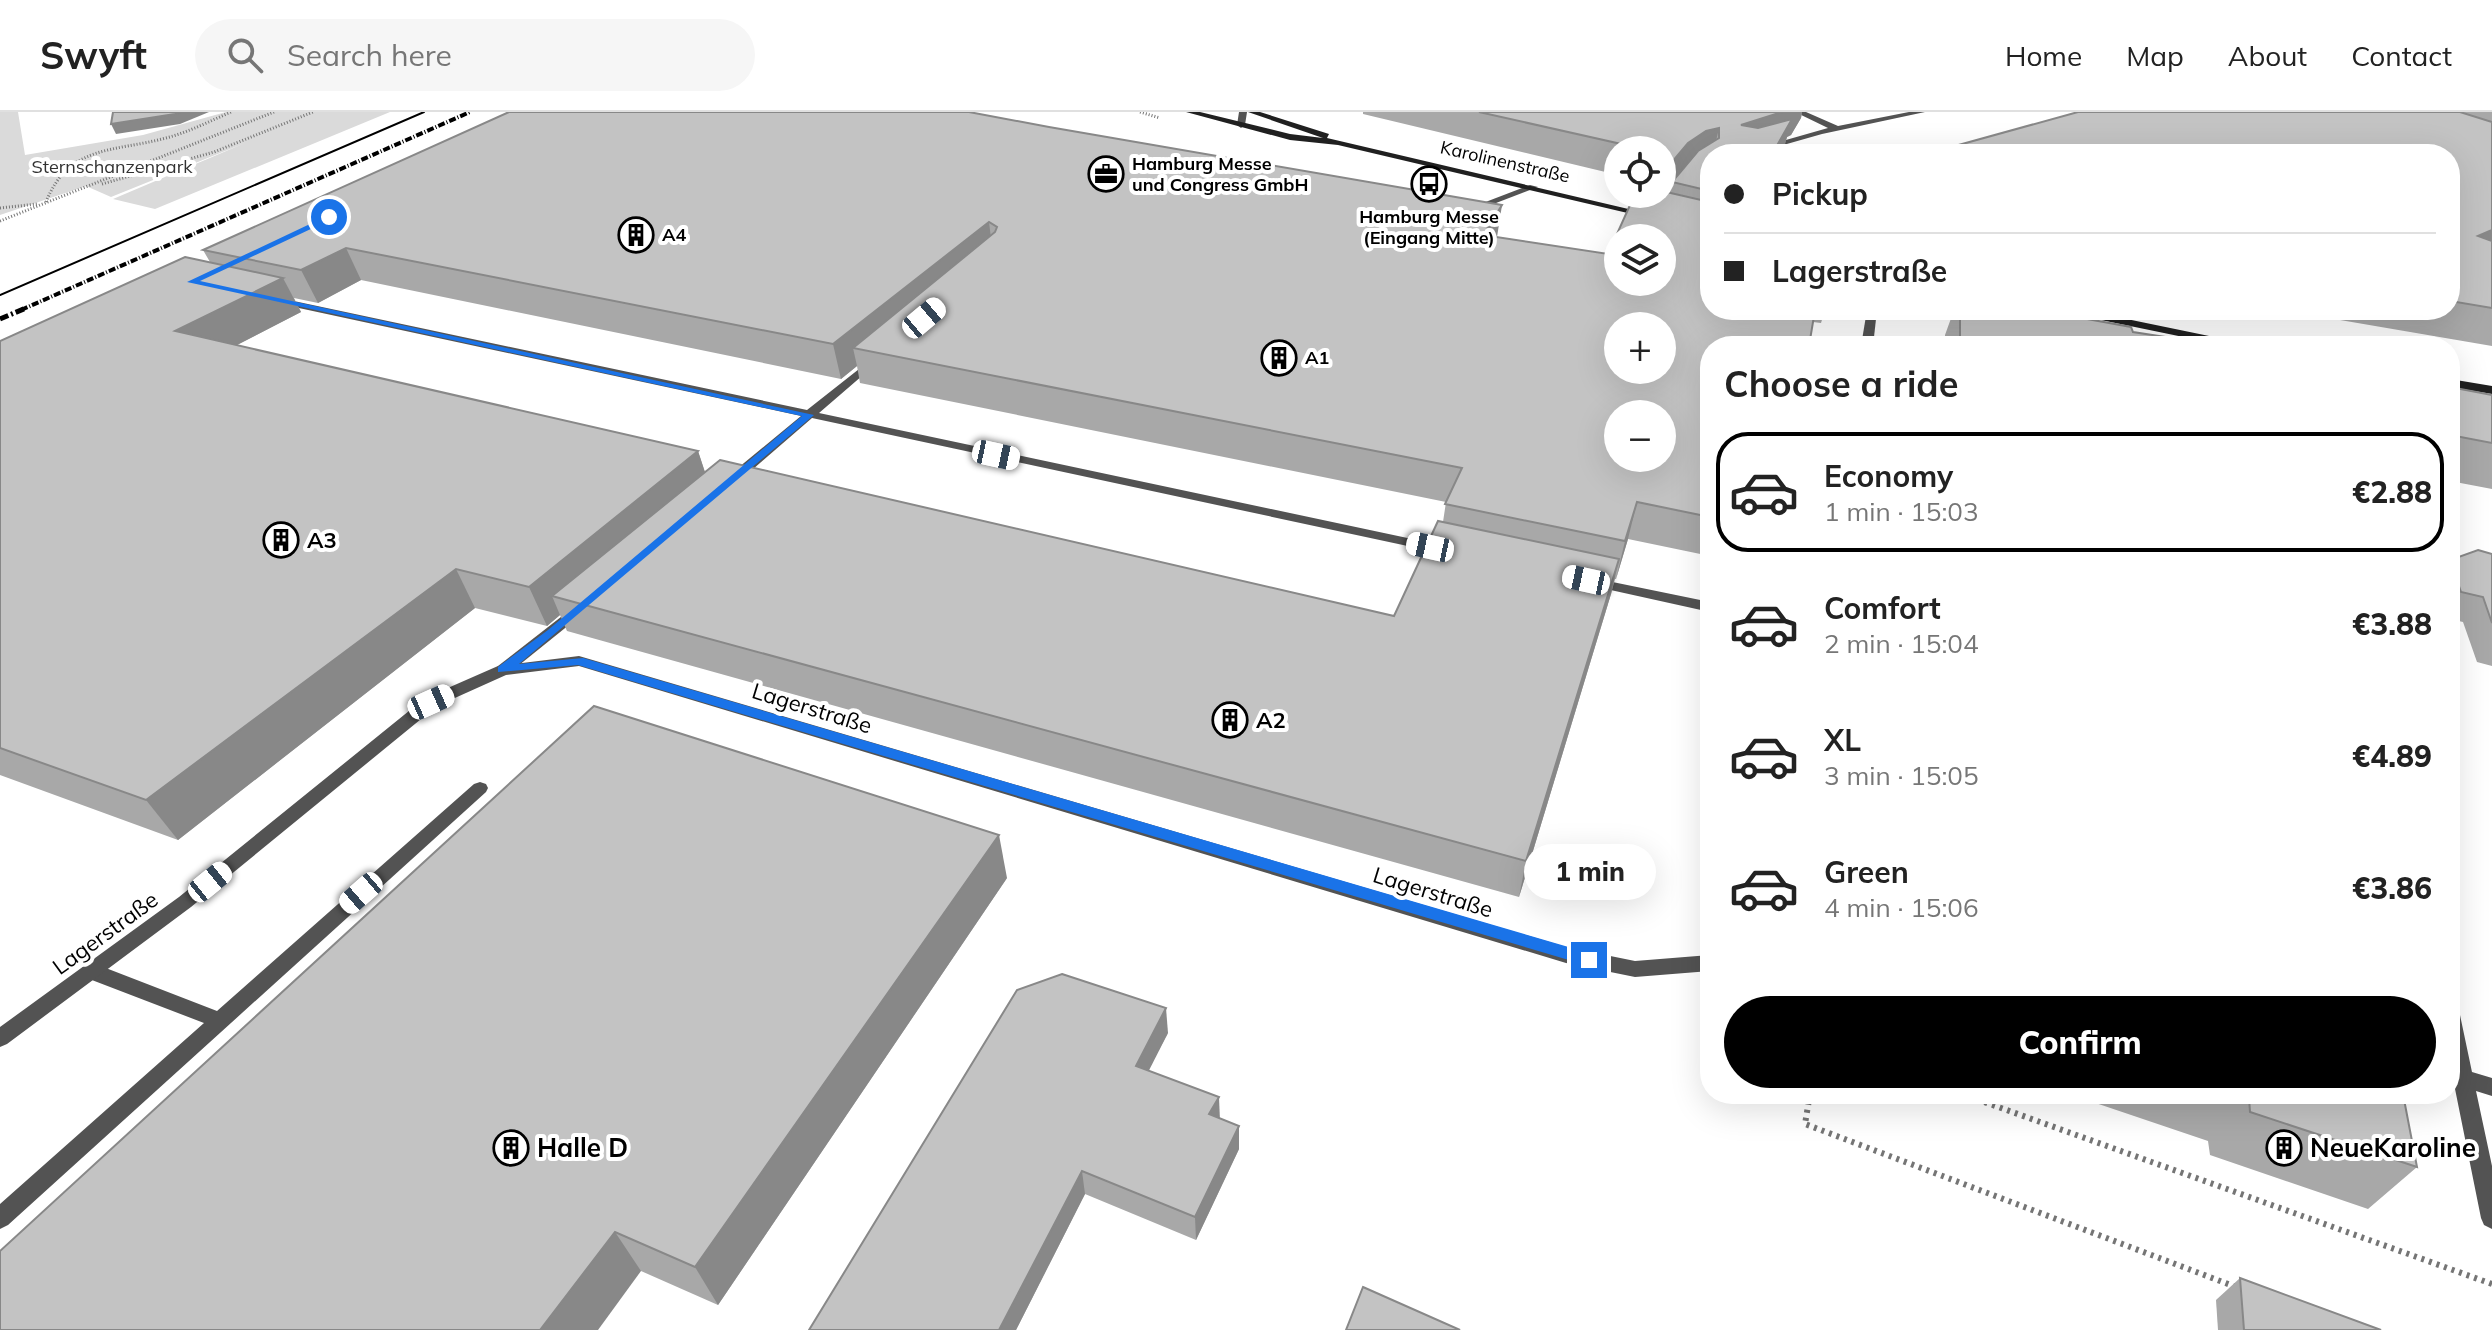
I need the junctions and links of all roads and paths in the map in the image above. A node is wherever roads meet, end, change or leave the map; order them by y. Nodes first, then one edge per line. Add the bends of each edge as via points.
1 (231, 112) edge
2 (274, 112) edge
3 (313, 112) edge
4 (1140, 112) edge
5 (1190, 112) edge
6 (1243, 112) edge
7 (1252, 112) edge
8 (1799, 112) edge
9 (1921, 112) edge
10 (1167, 120) dead end
11 (1241, 125) junction
12 (1839, 130) junction
13 (1338, 142) junction
14 (1782, 144) edge
15 (1533, 187) junction
16 (67, 195) junction
17 (46, 203) junction
18 (0, 208) edge
19 (1661, 208) edge
20 (1453, 212) edge
21 (1654, 217) joint
22 (0, 221) edge
23 (253, 295) edge
24 (2116, 320) edge
25 (2194, 336) edge
26 (890, 347) edge
27 (2460, 385) edge
28 (2492, 390) edge
29 (809, 415) junction
30 (716, 494) edge
31 (1462, 554) edge
32 (1586, 580) edge
33 (587, 603) edge
34 (1700, 605) edge
35 (503, 670) junction
36 (480, 788) dead end
37 (1700, 964) edge
38 (91, 971) junction
39 (218, 1020) junction
40 (0, 1038) edge
41 (2460, 1063) edge
42 (2463, 1078) junction
43 (2492, 1087) edge
44 (1808, 1104) edge
45 (1990, 1104) edge
46 (0, 1218) edge
47 (2492, 1218) edge
48 (2492, 1284) edge
49 (2247, 1291) edge

1 - 17 path via 189,132 73,162 58,172
2 - 16 path
3 - 16 path via 214,152
4 - 10 path
5 - 11 main road, Karolinenstraße
6 - 11 street
7 - 13 main road, Karolinenstraße
8 - 12 street
9 - 12 street
11 - 13 main road, Karolinenstraße
12 - 14 street
13 - 15 main road, Karolinenstraße
15 - 20 street
15 - 21 main road, Karolinenstraße
16 - 17 path
17 - 18 path
17 - 22 path
19 - 21 street
23 - 29 street
24 - 25 main road
26 - 29 street
27 - 28 main road
29 - 30 street
29 - 31 street
32 - 34 street
33 - 35 street
35 - 37 street, Lagerstraße via 579,661 1566,955 1635,969
35 - 38 street, Lagerstraße via 431,702 185,902
36 - 39 street
38 - 39 street
38 - 40 street, Lagerstraße
39 - 46 street
41 - 42 street
42 - 43 street
42 - 47 street
44 - 49 path via 1805,1124
45 - 48 path

